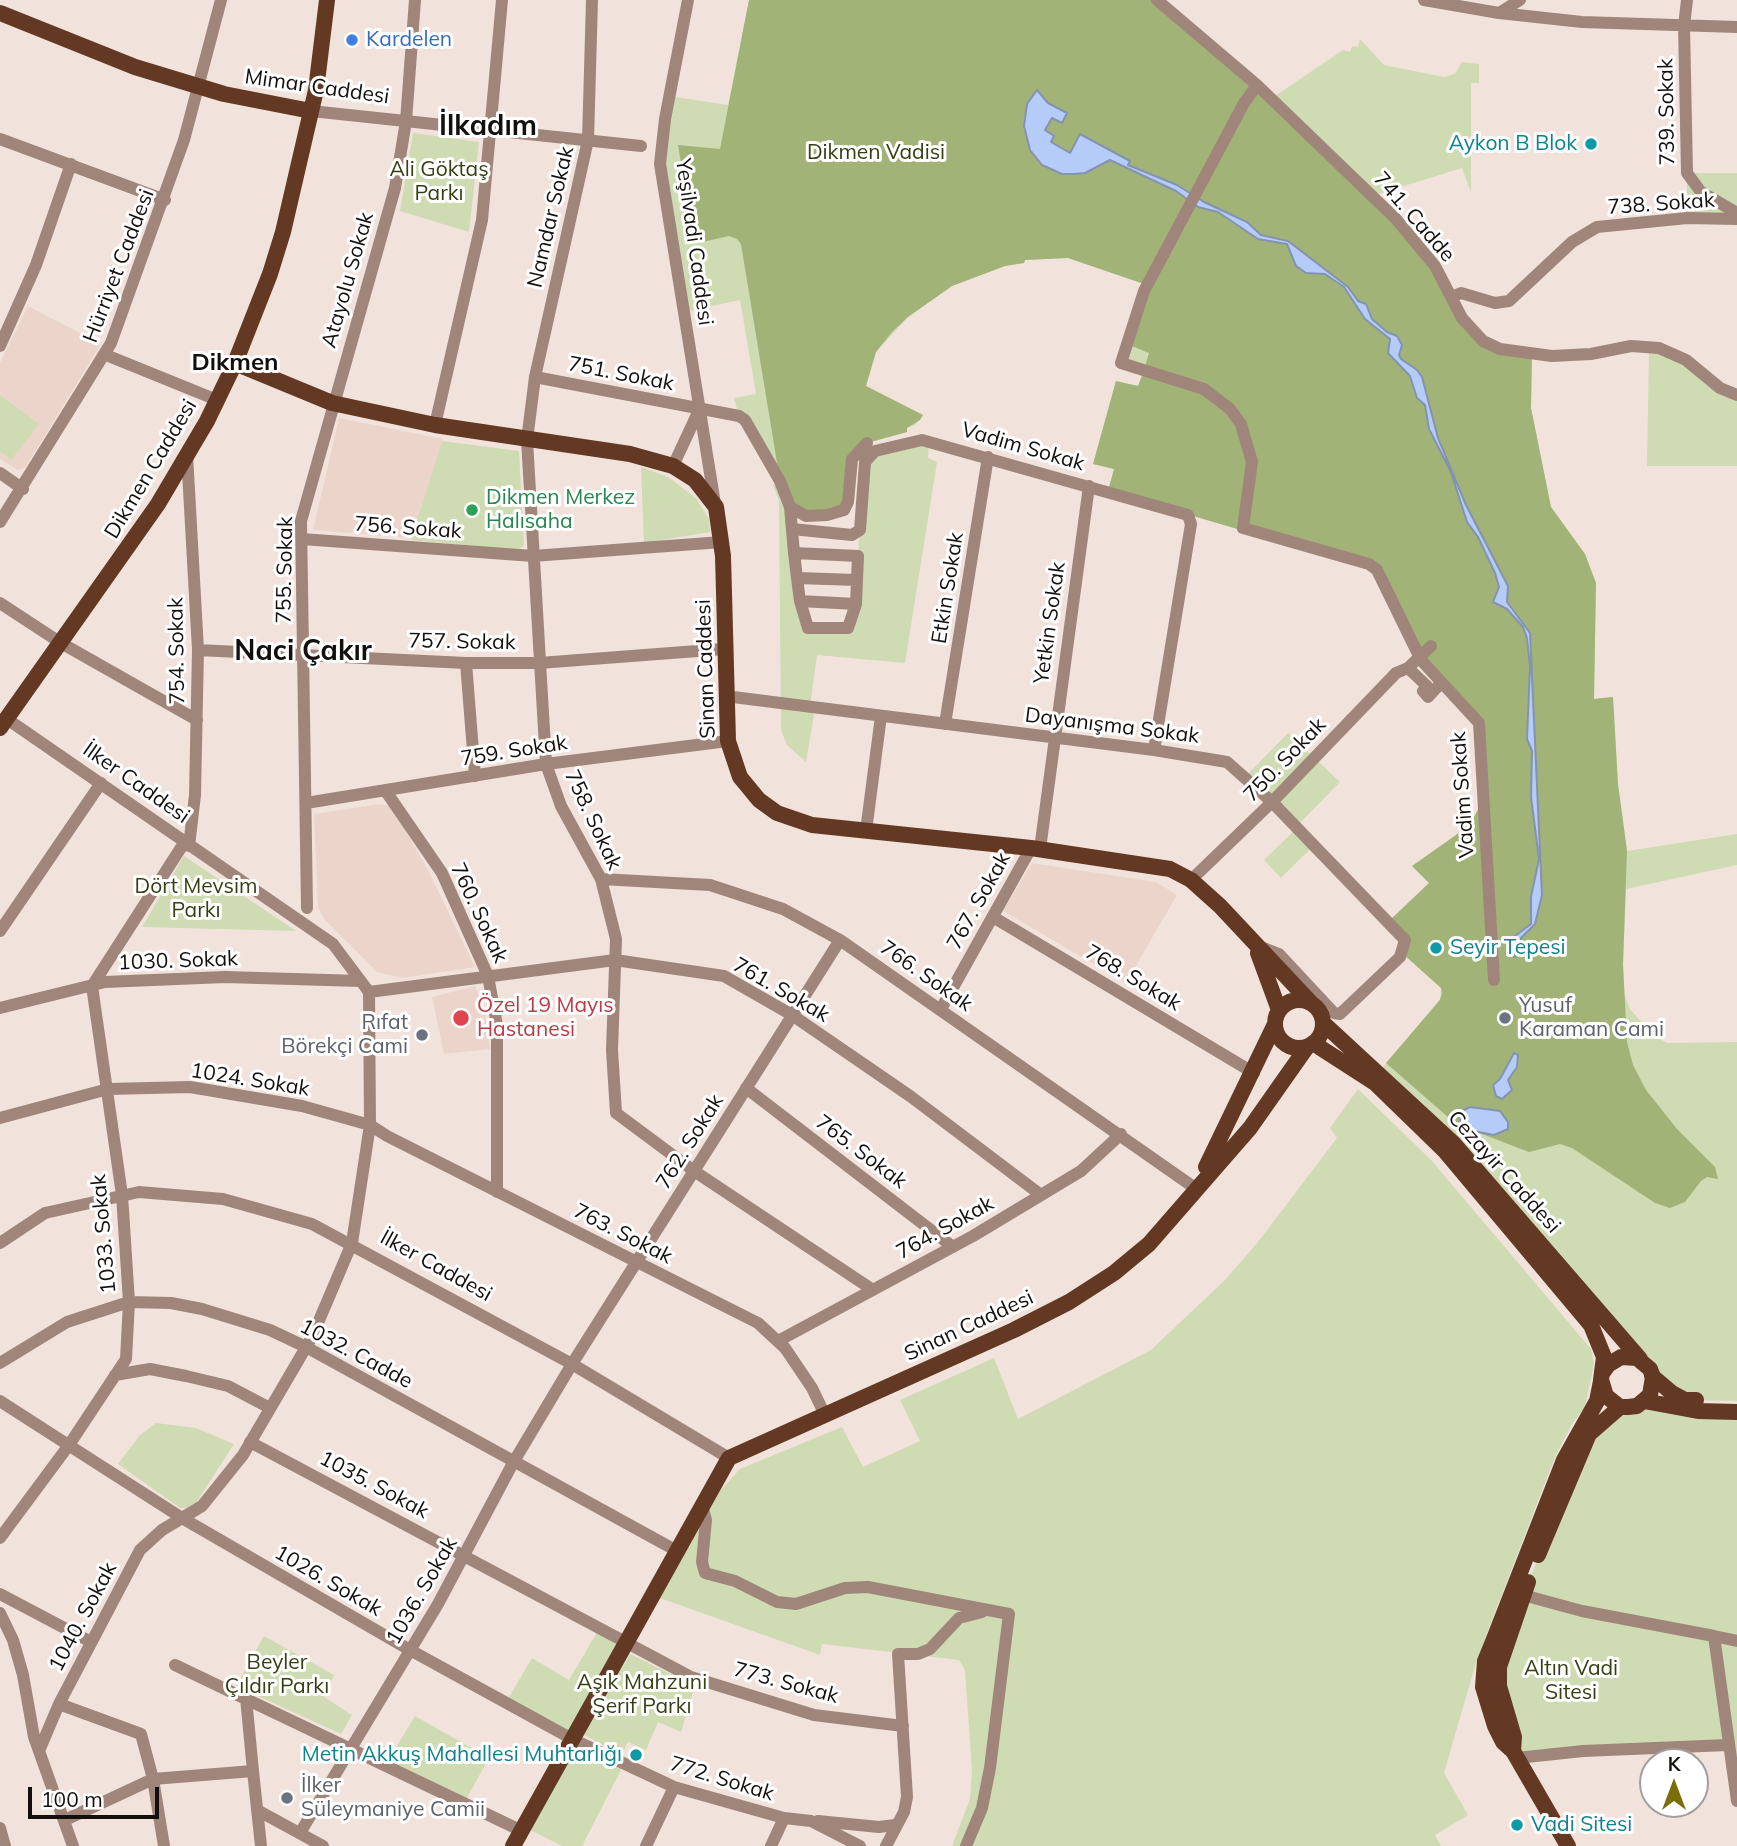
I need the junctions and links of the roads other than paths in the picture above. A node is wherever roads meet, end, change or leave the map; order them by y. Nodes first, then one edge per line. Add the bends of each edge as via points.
1 (221, 0) edge
2 (327, 0) edge
3 (415, 0) edge
4 (502, 0) edge
5 (592, 0) edge
6 (688, 0) edge
7 (1157, 0) edge
8 (1424, 0) edge
9 (1520, 0) edge
10 (1687, 0) edge
11 (0, 13) edge
12 (1499, 13) junction
13 (1684, 26) junction
14 (1737, 27) edge
15 (1258, 85) junction
16 (198, 87) junction
17 (311, 111) junction
18 (406, 121) junction
19 (491, 129) junction
20 (0, 139) edge
21 (588, 140) junction
22 (640, 146) dead end
23 (71, 164) junction
24 (165, 200) junction
25 (1737, 213) edge
26 (1737, 219) edge
27 (1451, 297) junction
28 (0, 346) edge
29 (106, 355) junction
30 (235, 363) junction
31 (535, 377) junction
32 (1737, 395) edge
33 (217, 400) junction
34 (332, 403) junction
35 (700, 408) junction
36 (435, 425) junction
37 (527, 440) junction
38 (867, 443) dead end
39 (187, 454) junction
40 (988, 457) junction
41 (673, 466) junction
42 (0, 473) edge
43 (856, 473) junction
44 (1088, 486) junction
45 (23, 489) junction
46 (790, 507) junction
47 (716, 508) junction
48 (0, 522) edge
49 (792, 530) junction
50 (302, 539) junction
51 (722, 542) junction
52 (794, 553) junction
53 (533, 556) junction
54 (797, 578) junction
55 (857, 580) junction
56 (800, 601) junction
57 (0, 603) edge
58 (856, 604) junction
59 (61, 643) junction
60 (1431, 646) dead end
61 (724, 649) junction
62 (198, 650) junction
63 (303, 656) junction
64 (466, 663) junction
65 (539, 663) junction
66 (1408, 668) junction
67 (1441, 683) junction
68 (724, 696) junction
69 (881, 716) junction
70 (197, 720) junction
71 (3, 723) edge
72 (945, 724) junction
73 (1053, 738) junction
74 (728, 741) junction
75 (1154, 750) junction
76 (546, 764) junction
77 (475, 776) junction
78 (101, 783) junction
79 (385, 790) junction
80 (306, 803) junction
81 (1272, 803) junction
82 (866, 831) junction
83 (187, 845) junction
84 (1035, 849) junction
85 (601, 879) junction
86 (1191, 880) junction
87 (307, 908) dead end
88 (993, 917) junction
89 (0, 931) edge
90 (840, 940) junction
91 (1254, 944) junction
92 (615, 960) junction
93 (488, 976) junction
94 (1494, 980) dead end
95 (361, 981) junction
96 (92, 986) junction
97 (369, 992) junction
98 (1312, 1004) junction
99 (0, 1008) edge
100 (942, 1010) junction
101 (792, 1015) junction
102 (1277, 1017) junction
103 (1323, 1023) junction
104 (1310, 1045) junction
105 (1254, 1073) junction
106 (1379, 1080) junction
107 (108, 1088) junction
108 (746, 1088) junction
109 (0, 1118) edge
110 (370, 1125) junction
111 (1121, 1134) junction
112 (694, 1171) junction
113 (1195, 1188) junction
114 (497, 1192) junction
115 (122, 1195) junction
116 (1041, 1195) junction
117 (0, 1243) edge
118 (352, 1243) junction
119 (953, 1247) junction
120 (637, 1262) junction
121 (873, 1290) junction
122 (129, 1302) junction
123 (1598, 1321) junction
124 (778, 1341) junction
125 (306, 1348) junction
126 (1642, 1361) junction
127 (0, 1363) edge
128 (572, 1364) junction
129 (115, 1375) junction
130 (1602, 1376) junction
131 (1652, 1376) junction
132 (0, 1401) edge
133 (1644, 1401) junction
134 (1737, 1401) edge
135 (1707, 1406) junction
136 (1620, 1407) junction
137 (270, 1408) junction
138 (1737, 1412) edge
139 (825, 1415) junction
140 (250, 1442) junction
141 (69, 1445) junction
142 (729, 1458) junction
143 (513, 1463) junction
144 (702, 1506) junction
145 (181, 1518) junction
146 (0, 1538) edge
147 (677, 1551) junction
148 (466, 1555) junction
149 (0, 1594) edge
150 (1523, 1595) junction
151 (994, 1611) junction
152 (0, 1613) edge
153 (1714, 1636) junction
154 (1737, 1640) edge
155 (90, 1642) junction
156 (626, 1644) junction
157 (410, 1650) junction
158 (175, 1665) dead end
159 (246, 1698) junction
160 (59, 1704) junction
161 (903, 1726) junction
162 (574, 1740) junction
163 (1728, 1745) junction
164 (350, 1746) junction
165 (39, 1751) junction
166 (1515, 1755) junction
167 (253, 1770) junction
168 (153, 1779) junction
169 (674, 1787) junction
170 (1737, 1801) edge
171 (257, 1810) junction
172 (784, 1818) junction
173 (65, 1820) junction
174 (811, 1821) junction
175 (895, 1825) junction
176 (0, 1828) edge
177 (522, 1831) junction
178 (300, 1833) junction
179 (5, 1846) edge
180 (73, 1846) edge
181 (164, 1846) edge
182 (261, 1846) edge
183 (323, 1846) edge
184 (513, 1846) edge
185 (646, 1846) edge
186 (771, 1846) edge
187 (860, 1846) edge
188 (886, 1846) edge
189 (966, 1846) edge
190 (1568, 1846) edge

1 - 16 street, Hürriyet Caddesi
2 - 17 main road, Dikmen Caddesi
3 - 18 street, Atayolu Sokak
4 - 19 street
5 - 21 street, Namdar Sokak
6 - 35 street, Yeşilvadi Caddesi via 660,164
7 - 15 street, 741. Cadde
8 - 12 street
9 - 12 street
10 - 13 street, 739. Sokak
11 - 16 main road, Mimar Caddesi via 107,57
12 - 13 street
13 - 14 street
13 - 25 street, 739. Sokak via 1687,173 1702,192
15 - 27 street, 741. Cadde via 1396,219 1425,252
15 - 67 street, Vadim Sokak via 1244,103 1144,291 1121,363 1204,389 1230,409 1241,424 1252,462 1243,528 1369,564 1383,579 1421,660
16 - 17 main road, Mimar Caddesi
16 - 24 street, Hürriyet Caddesi
17 - 18 street, Mimar Caddesi
17 - 30 main road, Dikmen Caddesi via 271,274
18 - 19 street, Mimar Caddesi
18 - 34 street, Atayolu Sokak via 395,188
19 - 21 street, Mimar Caddesi
19 - 36 street via 472,274
20 - 23 street
21 - 22 street, Mimar Caddesi
21 - 31 street, Namdar Sokak
23 - 24 street
23 - 28 street via 36,265
24 - 29 street, Hürriyet Caddesi
26 - 27 street, 738. Sokak via 1687,218 1597,228 1572,242 1509,301 1495,303 1457,293
27 - 32 street, 741. Cadde via 1471,330 1500,349 1573,356 1631,346 1659,348 1686,360 1720,388
29 - 33 street
29 - 45 street, Hürriyet Caddesi
30 - 33 main road, Dikmen Caddesi
30 - 34 main road, Sinan Caddesi
31 - 35 street, 751. Sokak
31 - 37 street, Namdar Sokak
33 - 39 main road, Dikmen Caddesi
34 - 36 main road, Sinan Caddesi
34 - 50 street, 755. Sokak via 301,521
35 - 41 street
35 - 46 street, 751. Sokak via 745,420
35 - 47 street, Yeşilvadi Caddesi
36 - 37 main road, Sinan Caddesi
37 - 41 main road, Sinan Caddesi via 630,454
37 - 53 street, 758. Sokak
38 - 43 street via 842,462
39 - 59 main road, Dikmen Caddesi via 129,548
39 - 62 street, 754. Sokak
40 - 43 street, Vadim Sokak via 922,440 875,451
40 - 44 street, Vadim Sokak
40 - 72 street, Etkin Sokak
41 - 47 main road, Sinan Caddesi via 695,480
42 - 45 street
43 - 46 street via 848,502 837,513 806,516
43 - 49 street via 860,530 852,535
44 - 73 street, Yetkin Sokak
44 - 75 street, Vadim Sokak via 1188,515 1191,523
45 - 48 street, Hürriyet Caddesi
46 - 49 street, 751. Sokak
47 - 51 main road, Sinan Caddesi
49 - 52 street, 751. Sokak
50 - 53 street, 756. Sokak
50 - 63 street, 755. Sokak
51 - 53 street, 756. Sokak
51 - 61 main road, Sinan Caddesi
52 - 54 street, 751. Sokak
52 - 55 street via 858,556
53 - 65 street, 758. Sokak
54 - 55 street
54 - 56 street, 751. Sokak
55 - 58 street
56 - 58 street
56 - 58 street via 808,628 848,628
57 - 59 street
59 - 70 street
59 - 71 main road, Dikmen Caddesi
60 - 66 street, 750. Sokak, bridge
61 - 65 street, 757. Sokak
61 - 68 main road, Sinan Caddesi
62 - 63 street, 757. Sokak
62 - 70 street, 754. Sokak
63 - 64 street, 757. Sokak
63 - 80 street, 755. Sokak
64 - 65 street, 757. Sokak
64 - 77 street
65 - 76 street, 758. Sokak
66 - 67 street via 1427,686 1423,691 1429,697
66 - 81 street, 750. Sokak via 1396,673
67 - 94 street, Vadim Sokak via 1482,732
68 - 69 street, Dayanışma Sokak
68 - 74 main road, Sinan Caddesi
69 - 72 street, Dayanışma Sokak
69 - 82 street
70 - 83 street, 754. Sokak
71 - 78 street, İlker Caddesi
72 - 73 street, Dayanışma Sokak
73 - 75 street, Dayanışma Sokak
73 - 84 street, Yetkin Sokak
74 - 76 street, 759. Sokak
74 - 82 main road, Sinan Caddesi via 745,786 776,813 812,825
75 - 81 street, Dayanışma Sokak via 1227,762
76 - 77 street, 759. Sokak
76 - 85 street, 758. Sokak via 561,806
77 - 79 street, 759. Sokak
78 - 83 street, İlker Caddesi
78 - 89 street
79 - 80 street, 759. Sokak
79 - 93 street, 760. Sokak via 442,873
80 - 87 street, 755. Sokak
81 - 86 street, 750. Sokak
81 - 91 street, Dayanışma Sokak via 1405,940 1400,957 1340,1014 1273,949
82 - 84 main road, Sinan Caddesi
83 - 95 street, İlker Caddesi via 333,944
83 - 96 street
84 - 86 main road, Sinan Caddesi via 1153,865
84 - 88 street, 767. Sokak
85 - 90 street, 766. Sokak via 710,884 783,909
85 - 92 street, 758. Sokak via 616,939
86 - 91 main road, Sinan Caddesi
88 - 100 street, 767. Sokak
88 - 105 street, 768. Sokak
90 - 100 street, 766. Sokak
90 - 101 street, 762. Sokak
91 - 98 main road, Sinan Caddesi
91 - 102 main road, Sinan Caddesi
92 - 93 street, 761. Sokak
92 - 101 street, 761. Sokak via 724,976
92 - 112 street, 758. Sokak via 612,1050 616,1113
93 - 97 street, 761. Sokak
93 - 114 street, 760. Sokak via 497,1025
95 - 96 street, 1030. Sokak via 225,977
95 - 97 street, İlker Caddesi
96 - 99 street, 1030. Sokak
96 - 107 street, 1033. Sokak
97 - 110 street, İlker Caddesi
98 - 102 main road via 1298,1000
98 - 103 main road
100 - 111 street, 766. Sokak
101 - 108 street, 762. Sokak
101 - 116 street, 761. Sokak
102 - 104 main road via 1285,1044
102 - 105 main road, Sinan Caddesi
103 - 104 main road
103 - 106 main road, Cezayir Caddesi
104 - 106 main road, Cezayir Caddesi
104 - 113 main road, Sinan Caddesi via 1250,1128
105 - 113 main road, Sinan Caddesi
106 - 123 main road, Cezayir Caddesi
107 - 109 street, 1024. Sokak
107 - 110 street, 1024. Sokak via 190,1087 302,1106
107 - 115 street, 1033. Sokak
108 - 112 street, 762. Sokak
108 - 119 street, 765. Sokak
110 - 114 street, 763. Sokak
110 - 118 street, İlker Caddesi
111 - 113 street, 766. Sokak
111 - 116 street, 764. Sokak via 1081,1171
112 - 120 street, 762. Sokak
112 - 121 street, 758. Sokak
113 - 139 main road, Sinan Caddesi via 1149,1244 1069,1302
114 - 120 street, 763. Sokak
115 - 117 street via 45,1213
115 - 118 street via 139,1192 223,1199 312,1224
115 - 122 street, 1033. Sokak
116 - 119 street, 764. Sokak
118 - 125 street, 1040. Sokak
118 - 128 street, İlker Caddesi
119 - 121 street, 764. Sokak
120 - 124 street, 763. Sokak via 758,1323
120 - 128 street, 762. Sokak
121 - 124 street, 764. Sokak
122 - 125 street, 1032. Cadde via 202,1309 270,1330
122 - 127 street, 1032. Cadde via 67,1322
122 - 129 street, 1033. Sokak via 126,1359
123 - 126 main road, Cezayir Caddesi
123 - 130 main road, Cezayir Caddesi
124 - 139 street, 763. Sokak via 812,1388
125 - 137 street, 1040. Sokak
125 - 143 street, 1032. Cadde
126 - 130 main road via 1621,1357
126 - 131 main road
128 - 142 street, İlker Caddesi
128 - 143 street, 1036. Sokak
129 - 137 street via 150,1370 187,1376 228,1386
129 - 141 street, 1033. Sokak
130 - 136 main road via 1606,1396
130 - 166 main road via 1597,1401 1564,1460 1485,1661 1483,1687 1488,1710 1503,1742
131 - 133 main road via 1653,1386
131 - 135 main road via 1685,1400
132 - 141 street, 1026. Sokak
133 - 135 main road
133 - 136 main road
134 - 135 main road
135 - 138 main road
136 - 150 main road via 1589,1434
137 - 140 street, 1040. Sokak
139 - 142 main road, Sinan Caddesi
140 - 145 street, 1040. Sokak via 202,1506
140 - 148 street, 1035. Sokak
141 - 145 street, 1026. Sokak
141 - 146 street, 1033. Sokak
142 - 144 main road
143 - 147 street, 1032. Cadde
143 - 148 street, 1036. Sokak
144 - 147 main road
144 - 151 street via 705,1573 735,1581 777,1602 796,1604 845,1588 868,1587
145 - 155 street, 1040. Sokak via 140,1550
145 - 157 street, 1026. Sokak
147 - 156 main road
148 - 156 street, 1035. Sokak
148 - 157 street, 1036. Sokak
149 - 155 street
150 - 153 street
150 - 166 main road via 1499,1667
151 - 161 street via 959,1618 930,1649 898,1654
151 - 189 street via 1009,1614 982,1808
152 - 165 street via 23,1675
153 - 154 street
153 - 163 street
155 - 160 street, 1040. Sokak
156 - 161 street, 773. Sokak via 691,1677 814,1715
156 - 162 main road
157 - 162 street, 1026. Sokak
157 - 164 street, 1036. Sokak
158 - 159 street
159 - 164 street
159 - 167 street
160 - 165 street, 1040. Sokak
160 - 168 street via 141,1734
161 - 175 street via 907,1797
162 - 169 street, 772. Sokak
162 - 177 main road
163 - 166 street
163 - 170 street
164 - 177 street
164 - 178 street, 1036. Sokak
165 - 173 street
166 - 190 main road
167 - 168 street
167 - 171 street
168 - 173 street
168 - 181 street
169 - 172 street, 772. Sokak
169 - 185 street
171 - 178 street
171 - 182 street
172 - 174 street, 772. Sokak
172 - 186 street
173 - 180 street
174 - 175 street
174 - 187 street, 772. Sokak
175 - 188 street
176 - 179 street
177 - 184 main road
178 - 183 street

